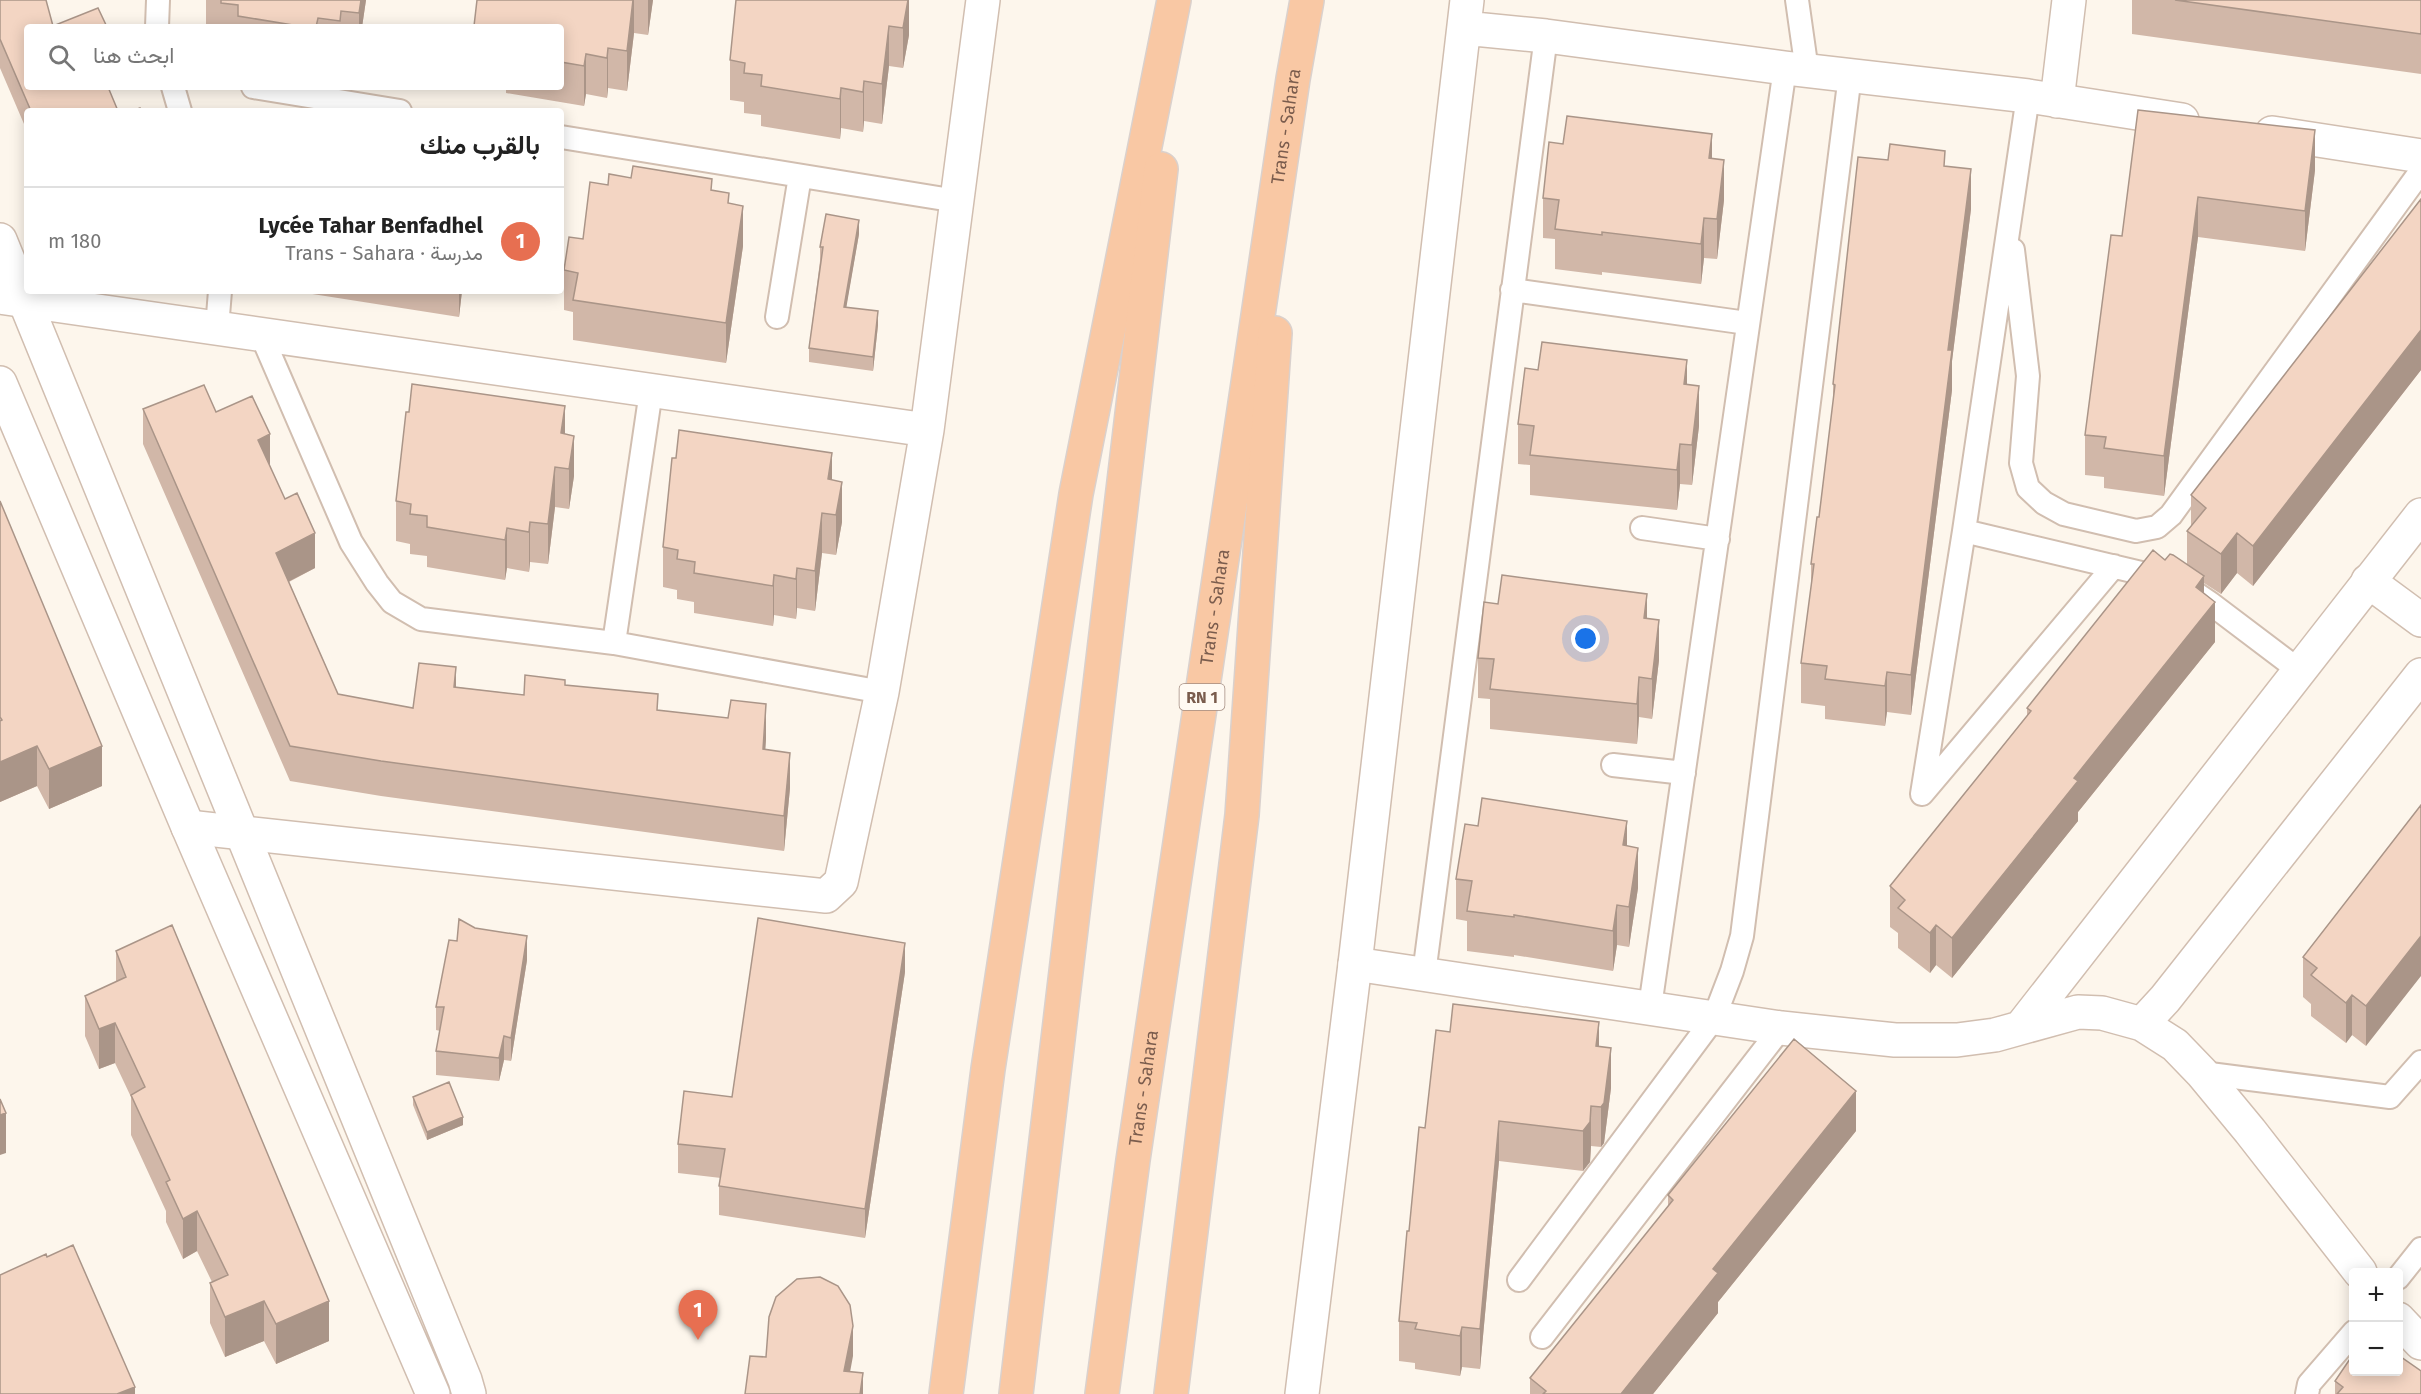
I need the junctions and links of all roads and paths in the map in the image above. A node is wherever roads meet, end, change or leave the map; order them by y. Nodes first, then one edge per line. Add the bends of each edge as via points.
1 (158, 0) edge
2 (983, 0) edge
3 (1174, 0) edge
4 (1181, 0) edge
5 (1307, 0) edge
6 (1797, 0) edge
7 (2069, 0) edge
8 (1466, 14) edge
9 (156, 24) edge
10 (1546, 36) junction
11 (1796, 69) junction
12 (1850, 75) junction
13 (1293, 79) junction
14 (174, 90) edge
15 (271, 90) edge
16 (2043, 98) junction
17 (179, 108) edge
18 (382, 108) edge
19 (2210, 124) edge
20 (2245, 129) edge
21 (564, 137) edge
22 (2421, 156) edge
23 (2421, 171) edge
24 (800, 176) junction
25 (957, 201) junction
26 (2010, 219) junction
27 (0, 240) edge
28 (1512, 290) junction
29 (220, 294) edge
30 (13, 298) edge
31 (777, 317) dead end
32 (1747, 323) junction
33 (218, 328) junction
34 (261, 334) junction
35 (0, 383) edge
36 (651, 391) junction
37 (927, 430) junction
38 (2421, 515) edge
39 (1641, 528) dead end
40 (1964, 531) junction
41 (1718, 539) junction
42 (2114, 566) junction
43 (2368, 581) junction
44 (2421, 620) edge
45 (614, 643) junction
46 (2300, 671) junction
47 (2421, 675) edge
48 (882, 692) junction
49 (1613, 765) dead end
50 (1684, 773) junction
51 (188, 827) junction
52 (242, 834) junction
53 (1355, 964) junction
54 (1424, 975) junction
55 (1650, 1007) junction
56 (1714, 1018) junction
57 (2142, 1023) junction
58 (2022, 1026) junction
59 (1781, 1028) junction
60 (2421, 1062) edge
61 (2202, 1073) junction
62 (2421, 1249) edge
63 (2357, 1268) edge
64 (2403, 1272) edge
65 (1519, 1280) dead end
66 (2401, 1322) edge
67 (1542, 1337) dead end
68 (2349, 1338) edge
69 (2421, 1343) edge
70 (431, 1393) edge
71 (469, 1394) edge
72 (946, 1394) edge
73 (1016, 1394) edge
74 (1102, 1394) edge
75 (1171, 1394) edge
76 (1302, 1394) edge
77 (2307, 1394) edge

1 - 9 lane
2 - 25 street
3 - 72 highway via 1076,494 988,1069
4 - 73 highway
5 - 13 highway, Trans - Sahara / RN 1
6 - 11 lane
7 - 16 street
8 - 10 street
8 - 53 street
10 - 11 street
10 - 28 lane
11 - 12 street
11 - 32 lane
12 - 16 street
12 - 56 lane via 1742,936
13 - 74 highway, Trans - Sahara / RN 1
13 - 75 highway via 1242,815
14 - 17 lane
15 - 18 lane
16 - 19 street
16 - 26 lane
20 - 22 street
21 - 24 lane
23 - 26 lane via 2171,515 2157,527 2136,531 2064,514 2028,488 2021,463 2028,376
24 - 25 lane
24 - 31 lane
25 - 37 street
26 - 40 lane
27 - 30 street
28 - 32 lane
28 - 54 lane
29 - 33 lane
30 - 33 street
30 - 52 street
32 - 41 lane
33 - 34 street
34 - 36 street
34 - 45 lane via 351,542 392,602 421,619
35 - 51 street
36 - 37 street
36 - 45 lane
37 - 48 street
38 - 43 street
39 - 41 lane
40 - 42 lane
40 - 42 lane via 1922,794
41 - 50 lane
42 - 46 lane via 2179,582
43 - 44 street
43 - 46 street
45 - 48 lane
46 - 58 street
47 - 57 street
48 - 52 street via 841,882 826,896
49 - 50 lane
50 - 55 lane
51 - 52 street
51 - 70 street
52 - 71 street
53 - 54 street
53 - 76 street
54 - 55 street
55 - 56 street
56 - 59 street
56 - 65 lane
57 - 58 street via 2102,1013 2078,1012
57 - 61 street via 2175,1045
58 - 59 street via 1995,1035 1957,1040 1895,1040
59 - 67 lane
60 - 61 lane via 2390,1097
61 - 63 street
62 - 64 lane
66 - 69 street
68 - 77 lane via 2309,1384

